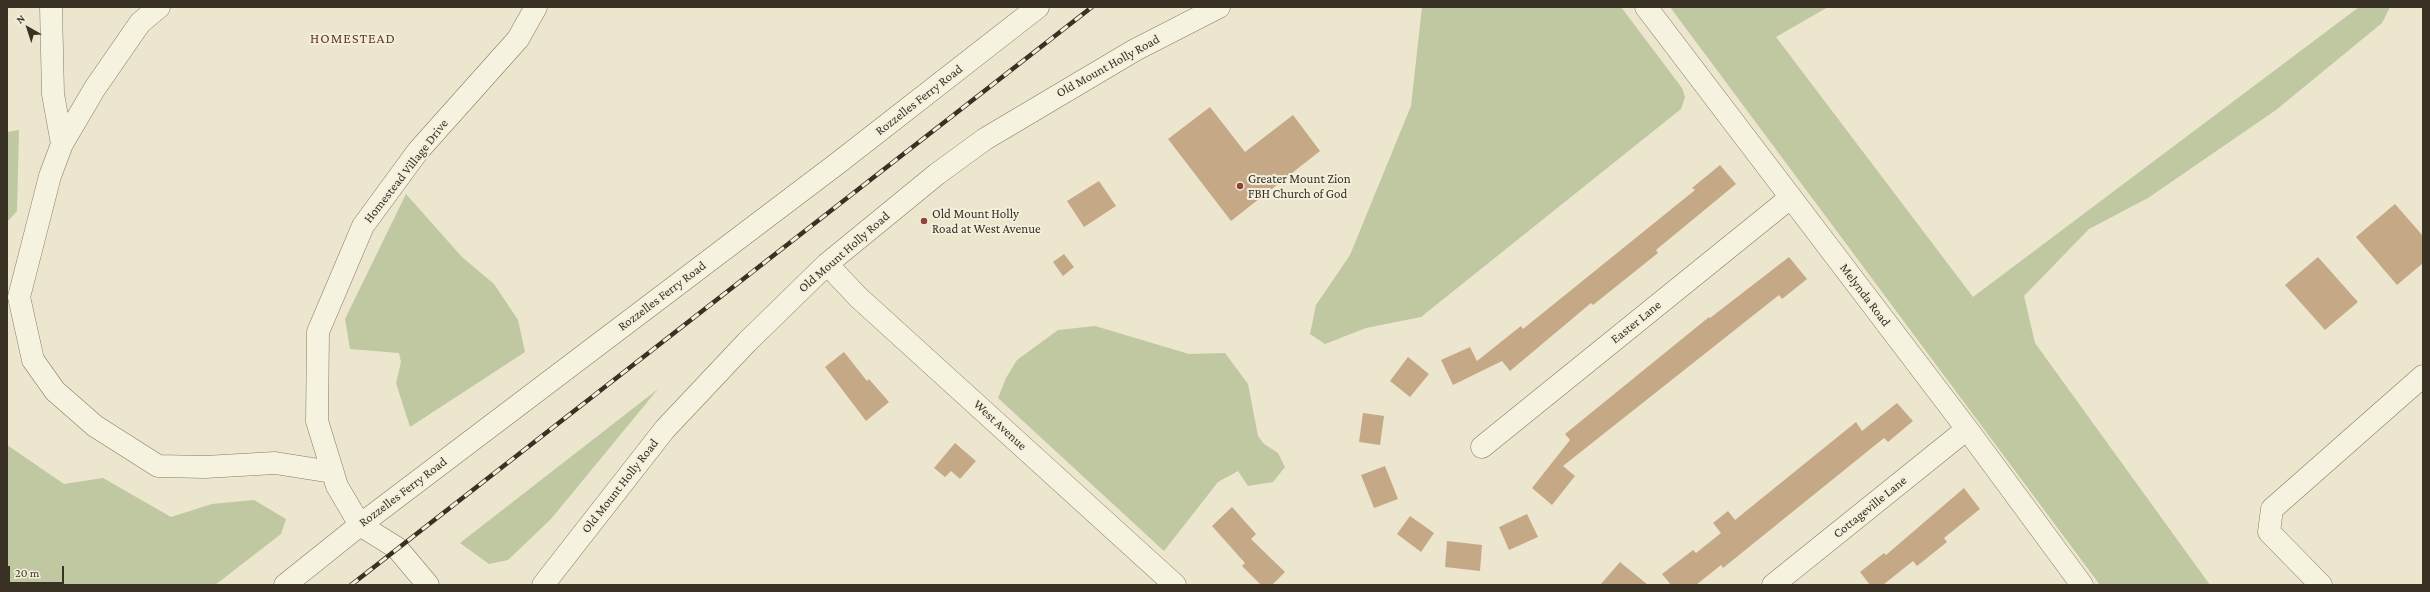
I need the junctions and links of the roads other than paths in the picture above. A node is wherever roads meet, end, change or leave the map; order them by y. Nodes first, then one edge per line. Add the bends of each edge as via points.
1 (51, 7) edge
2 (159, 7) edge
3 (536, 7) edge
4 (1038, 7) edge
5 (1219, 7) edge
6 (1646, 7) edge
7 (62, 144) junction
8 (1790, 198) junction
9 (827, 264) junction
10 (2423, 376) edge
11 (1967, 429) junction
12 (1482, 447) dead end
13 (332, 472) junction
14 (360, 525) junction
15 (285, 585) edge
16 (428, 585) edge
17 (543, 585) edge
18 (1175, 585) edge
19 (1773, 585) edge
20 (2082, 585) edge
21 (2321, 585) edge

1 - 7 street via 53,94
2 - 7 street via 140,23 95,88
3 - 13 street, Homestead Village Drive via 518,39 418,151 363,226 318,332 317,421
4 - 14 street, Rozzelles Ferry Road via 832,168
5 - 9 street, Old Mount Holly Road via 1135,50 984,139
6 - 8 street, Melynda Road
7 - 13 street via 50,176 20,297 33,360 55,391 95,426 158,466 205,467 275,463
8 - 11 street, Melynda Road
8 - 12 street, Easter Lane
9 - 17 street, Old Mount Holly Road via 747,342 665,429
9 - 18 street, West Avenue via 858,297
10 - 21 street via 2272,509 2270,532
11 - 19 street, Cottageville Lane
11 - 20 street, Melynda Road
13 - 14 street, Homestead Village Drive via 337,486
14 - 15 street, Rozzelles Ferry Road
14 - 16 street via 397,548

